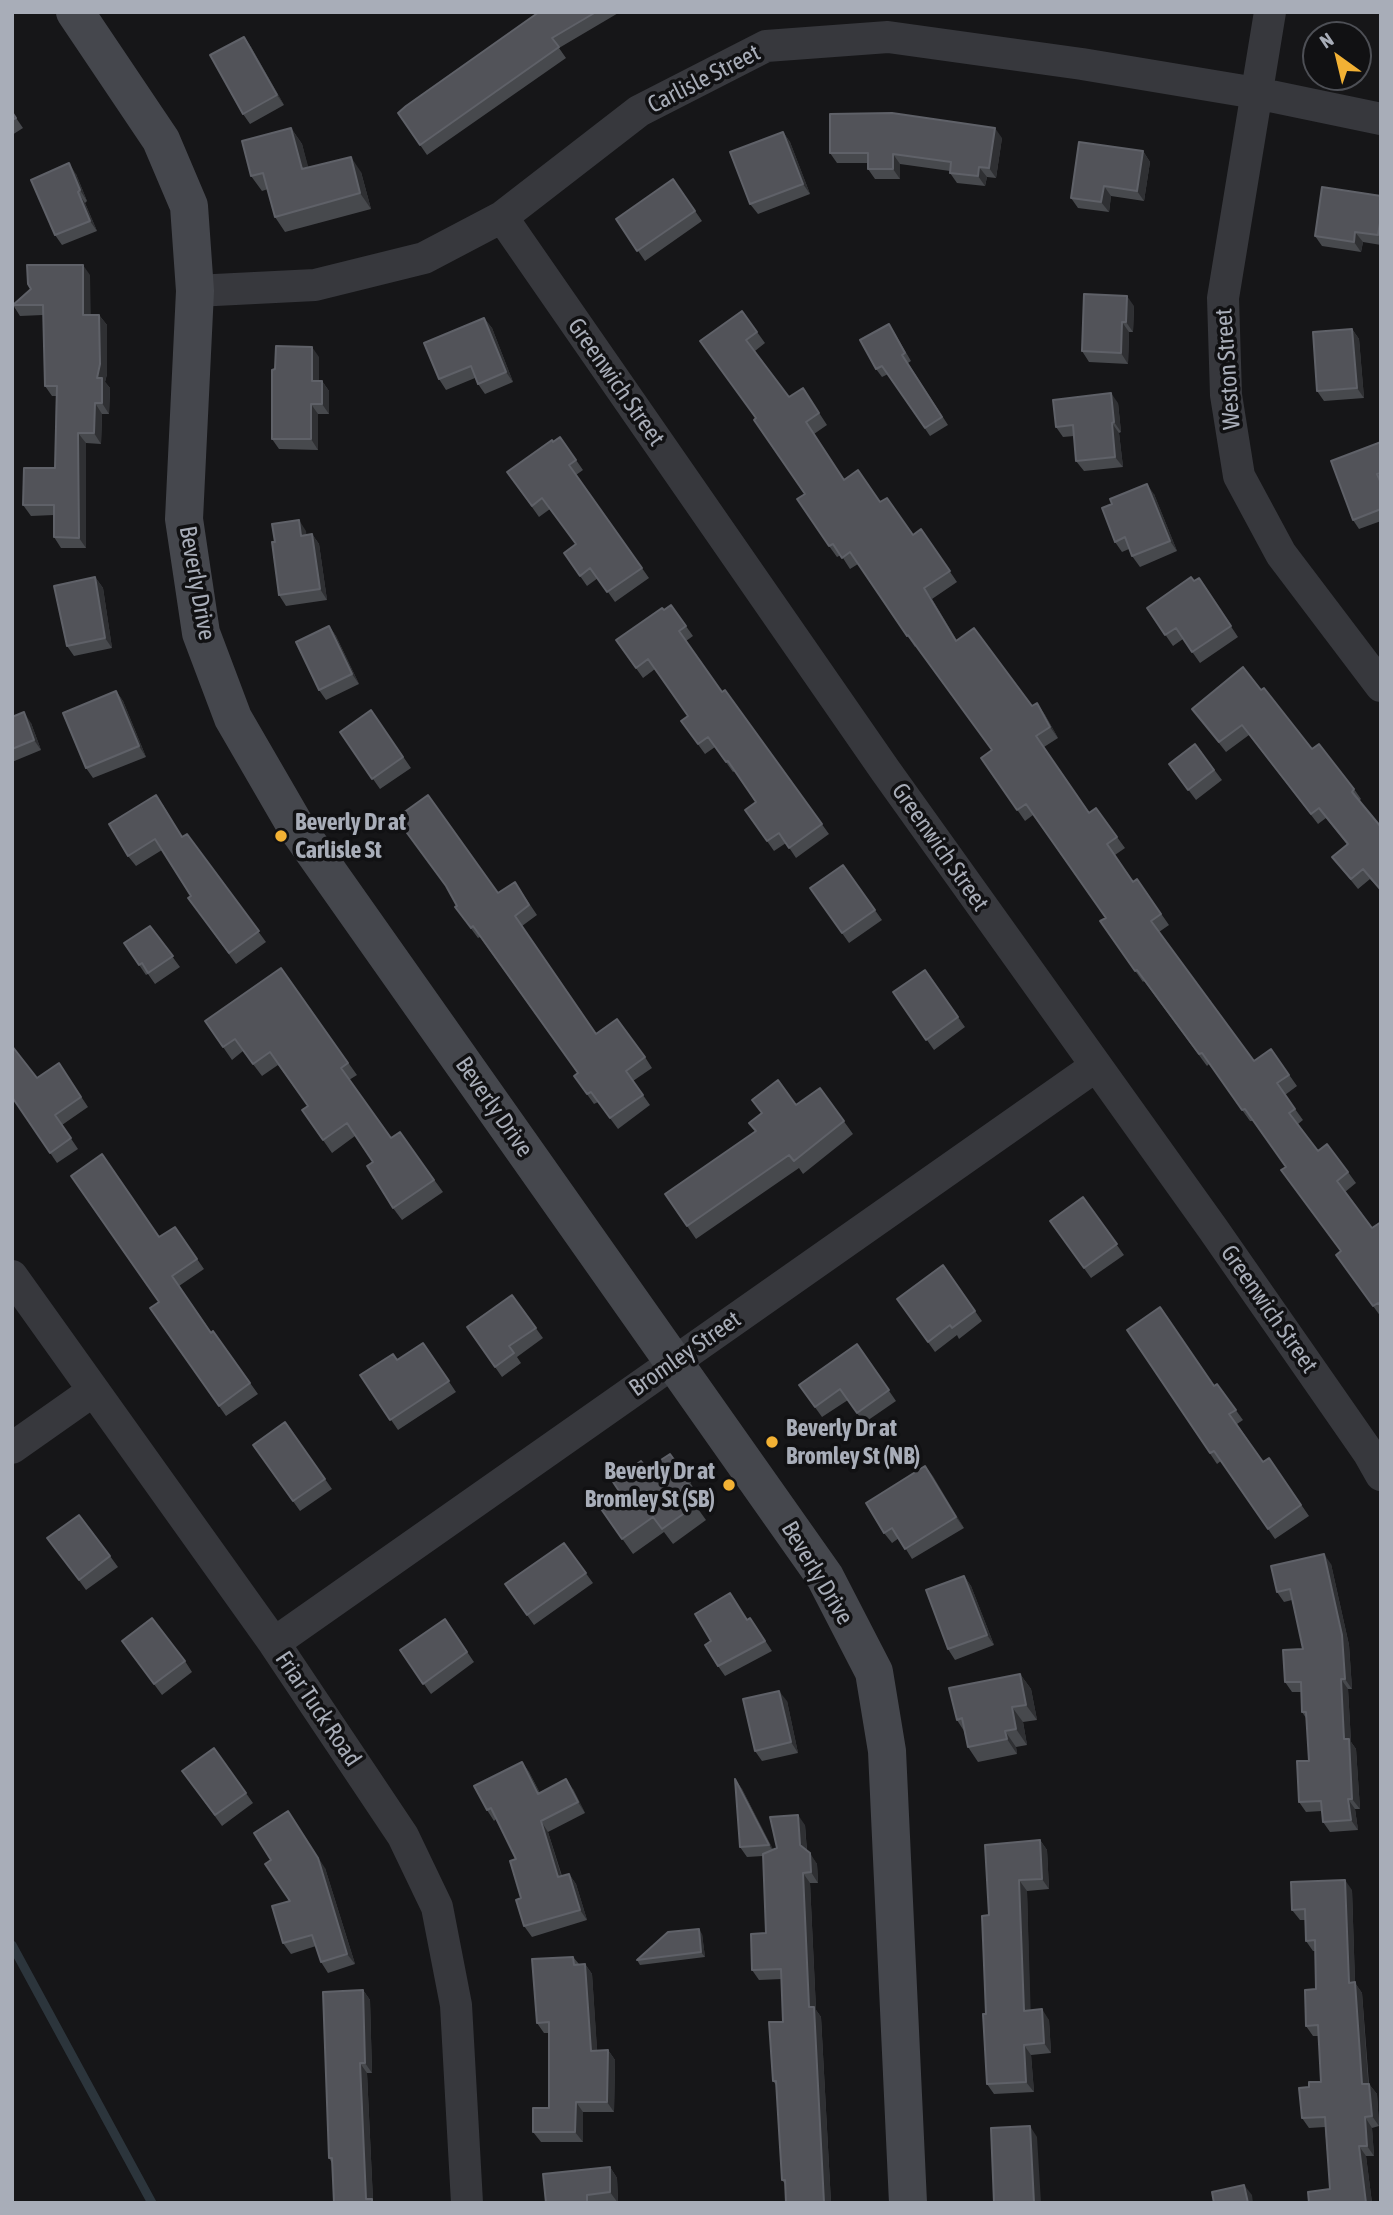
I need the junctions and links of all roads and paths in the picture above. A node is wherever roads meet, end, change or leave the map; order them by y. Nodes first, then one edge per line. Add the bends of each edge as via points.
1 (75, 12) edge
2 (1270, 12) edge
3 (1256, 93) junction
4 (1381, 119) edge
5 (502, 217) junction
6 (195, 291) junction
7 (1381, 686) edge
8 (1096, 1066) junction
9 (12, 1276) edge
10 (675, 1362) junction
11 (93, 1391) junction
12 (12, 1448) edge
13 (1381, 1475) edge
14 (274, 1643) junction
15 (467, 2203) edge
16 (908, 2203) edge

1 - 6 street, Beverly Drive via 161,140 174,168 189,206
2 - 3 street, Weston Street
3 - 4 street, Carlisle Street
3 - 5 street, Carlisle Street via 888,37 766,46 639,111
3 - 7 street, Weston Street via 1223,298 1226,395 1239,476 1281,554
5 - 6 street, Carlisle Street via 424,258 315,285
5 - 8 street, Greenwich Street
6 - 10 street, Beverly Drive via 184,519 201,633 233,718 295,825
8 - 10 street, Bromley Street
8 - 13 street, Greenwich Street
9 - 11 street, Friar Tuck Road
10 - 14 street, Bromley Street
10 - 16 street, Beverly Drive via 825,1577 874,1672 887,1751
11 - 12 street
11 - 14 street, Friar Tuck Road
14 - 15 street, Friar Tuck Road via 403,1836 437,1906 456,2005

